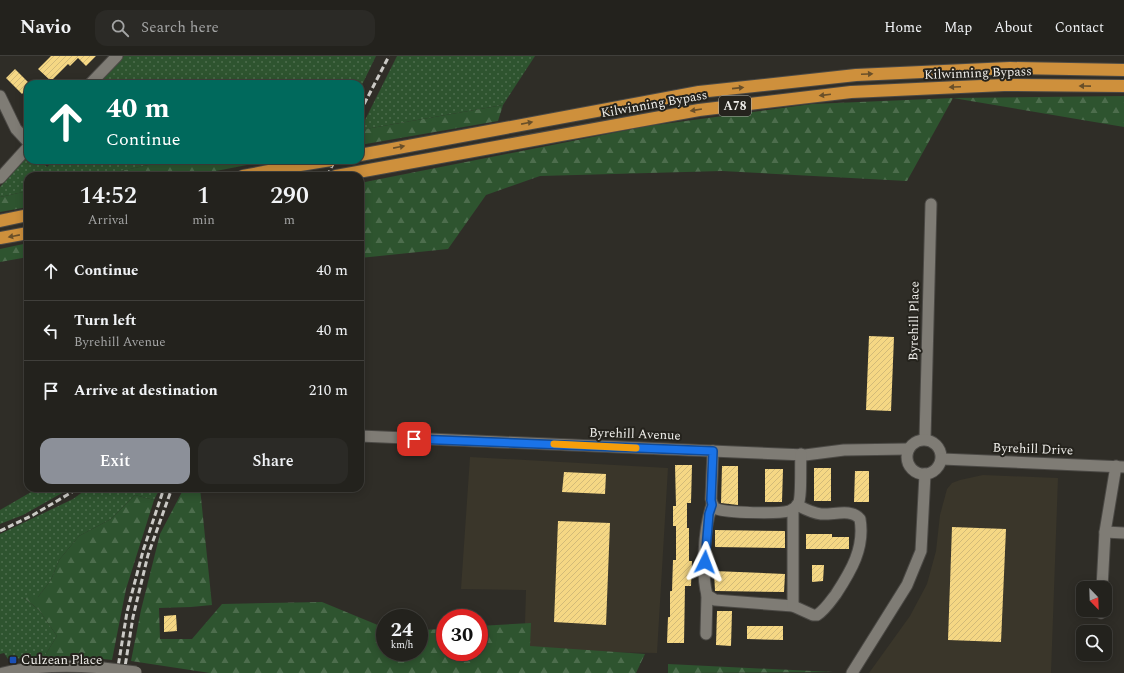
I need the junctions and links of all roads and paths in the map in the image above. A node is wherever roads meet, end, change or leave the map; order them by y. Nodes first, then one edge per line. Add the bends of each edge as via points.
1 (117, 56) edge
2 (1124, 70) edge
3 (94, 80) edge
4 (1124, 86) edge
5 (0, 96) edge
6 (3, 110) edge
7 (24, 138) edge
8 (24, 151) edge
9 (364, 154) edge
10 (310, 164) edge
11 (266, 172) edge
12 (358, 172) edge
13 (0, 178) edge
14 (931, 204) dead end
15 (24, 216) edge
16 (0, 220) edge
17 (24, 234) edge
18 (0, 238) edge
19 (364, 436) edge
20 (926, 439) junction
21 (908, 449) junction
22 (713, 451) junction
23 (800, 454) junction
24 (942, 459) junction
25 (1120, 466) edge
26 (925, 474) junction
27 (712, 505) junction
28 (795, 507) junction
29 (1105, 532) junction
30 (1124, 533) edge
31 (1102, 581) edge
32 (707, 595) junction
33 (793, 606) junction
34 (706, 634) dead end
35 (140, 672) edge
36 (3, 673) edge
37 (852, 673) edge

1 - 3 street
9 -> 2 highway, Kilwinning Bypass / A78 via 699,92 840,76 1010,68
4 -> 12 highway, Kilwinning Bypass / A78 via 1004,85 851,92 699,110
5 - 6 street
6 - 7 street
8 - 13 street
10 - 11 highway, bridge
14 - 20 street, Byrehill Place
15 - 16 highway
17 -> 18 highway
19 - 22 street, Byrehill Avenue
20 - 21 street via 914,442
20 - 24 street via 937,445 942,453
21 - 23 street, Byrehill Avenue
21 - 26 street via 910,467 919,474
22 - 23 street, Byrehill Avenue
22 - 27 street
23 - 28 street via 800,501
24 - 25 street, Byrehill Drive
24 - 26 street via 936,470
25 - 29 street
26 - 37 street via 921,551 907,585
27 - 28 street via 716,509 727,511 770,513
27 - 32 street via 706,535
28 - 33 street
28 - 33 street via 822,514 850,513 860,519 862,529 857,559 825,609 813,615
29 - 30 street
29 - 31 street
32 - 33 street via 715,600
32 - 34 street
35 - 36 street, bridge via 70,665

